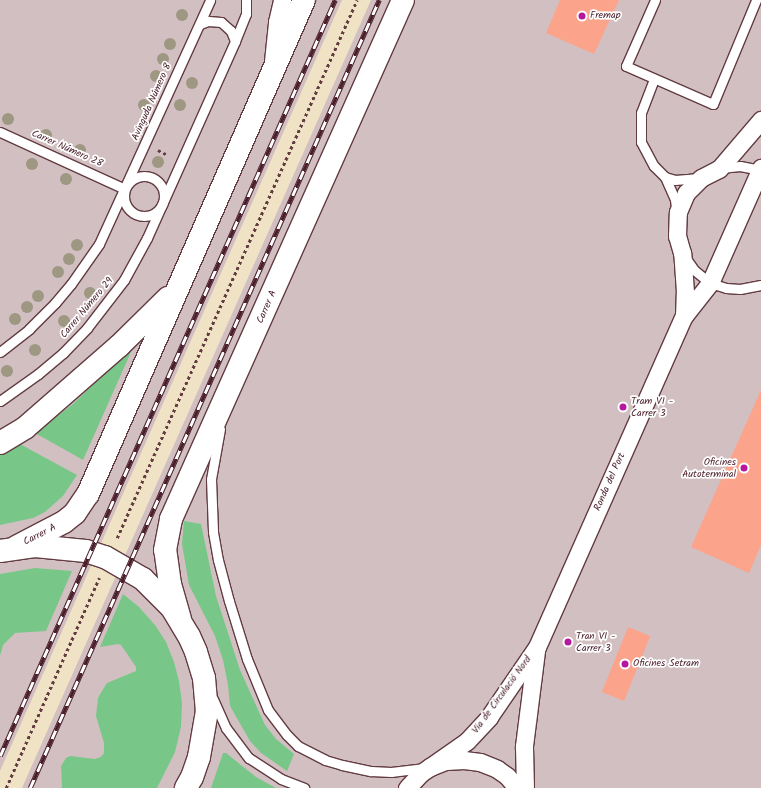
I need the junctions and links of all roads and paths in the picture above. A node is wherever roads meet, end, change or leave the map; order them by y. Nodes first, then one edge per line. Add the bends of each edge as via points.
1 (210, 0) edge
2 (246, 0) edge
3 (282, 0) edge
4 (304, 0) edge
5 (357, 0) edge
6 (403, 0) edge
7 (655, 0) edge
8 (756, 0) edge
9 (200, 24) junction
10 (235, 41) junction
11 (271, 79) junction
12 (654, 79) junction
13 (761, 120) edge
14 (0, 132) edge
15 (155, 149) dead end
16 (169, 156) dead end
17 (719, 169) junction
18 (761, 169) edge
19 (665, 177) junction
20 (701, 178) junction
21 (125, 188) junction
22 (162, 204) junction
23 (677, 222) junction
24 (682, 253) junction
25 (710, 283) junction
26 (761, 285) edge
27 (178, 288) junction
28 (684, 316) junction
29 (0, 352) edge
30 (225, 401) junction
31 (0, 402) edge
32 (0, 443) edge
33 (119, 534) dead end
34 (8, 549) edge
35 (99, 579) dead end
36 (180, 619) junction
37 (537, 647) junction
38 (204, 678) junction
39 (430, 767) junction
40 (410, 784) edge
41 (6, 788) edge
42 (186, 788) edge
43 (304, 788) edge
44 (398, 788) edge
45 (517, 788) edge
46 (525, 788) edge

1 - 9 lane, Avinguda Número 8
2 - 10 lane via 246,14
3 - 11 street
4 - 11 main road, Carrer A
5 - 33 path
6 - 30 main road, Carrer A
7 - 12 lane via 626,66
8 - 12 lane via 713,104
9 - 10 lane via 208,21 221,22 231,31
9 - 21 lane, Avinguda Número 8
10 - 22 lane
11 - 27 main road, Carrer A
12 - 19 lane via 641,113 641,142 646,155
13 - 17 street, Ronda del Port
14 - 21 lane, Carrer Número 28
15 - 16 path
17 - 18 lane, Ronda del Port via 740,166
17 - 20 street, Ronda del Port
18 - 25 street, Ronda del Port
19 - 20 lane via 675,180
19 - 23 lane via 675,199
20 - 23 street, Ronda del Port via 686,193 678,212
21 - 22 lane via 124,202 133,213 146,216
21 - 22 lane via 139,176 152,177 164,192
21 - 29 lane via 99,244 71,284 29,329
22 - 31 lane, Carrer Número 29 via 124,280 87,328 38,374
23 - 24 street, Ronda del Port via 677,236
24 - 25 lane, Ronda del Port via 694,270
24 - 28 street, Ronda del Port
25 - 26 lane, Ronda del Port via 740,289
25 - 28 street, Ronda del Port
27 - 32 main road via 119,346 25,428
27 - 34 main road, Carrer A via 88,494 75,513 64,522
28 - 37 street, Ronda del Port
30 - 36 main road, Carrer A via 173,514 167,533 167,567
30 - 39 lane via 211,479 213,532 231,608 247,659 268,710 298,746 325,760 371,771 391,772
34 - 36 main road via 62,547 105,557 143,579 160,594
35 - 41 path
36 - 38 main road via 196,652
37 - 39 street, Via de Circulació Nord via 489,717 467,741
37 - 46 street, Via de Circulació Nord via 524,739
38 - 42 main road via 207,711 204,734 199,757
38 - 43 lane via 226,728 249,758 281,780
39 - 40 street, Via de Circulació Nord
39 - 45 street via 446,761 480,762 507,776
40 - 44 lane

